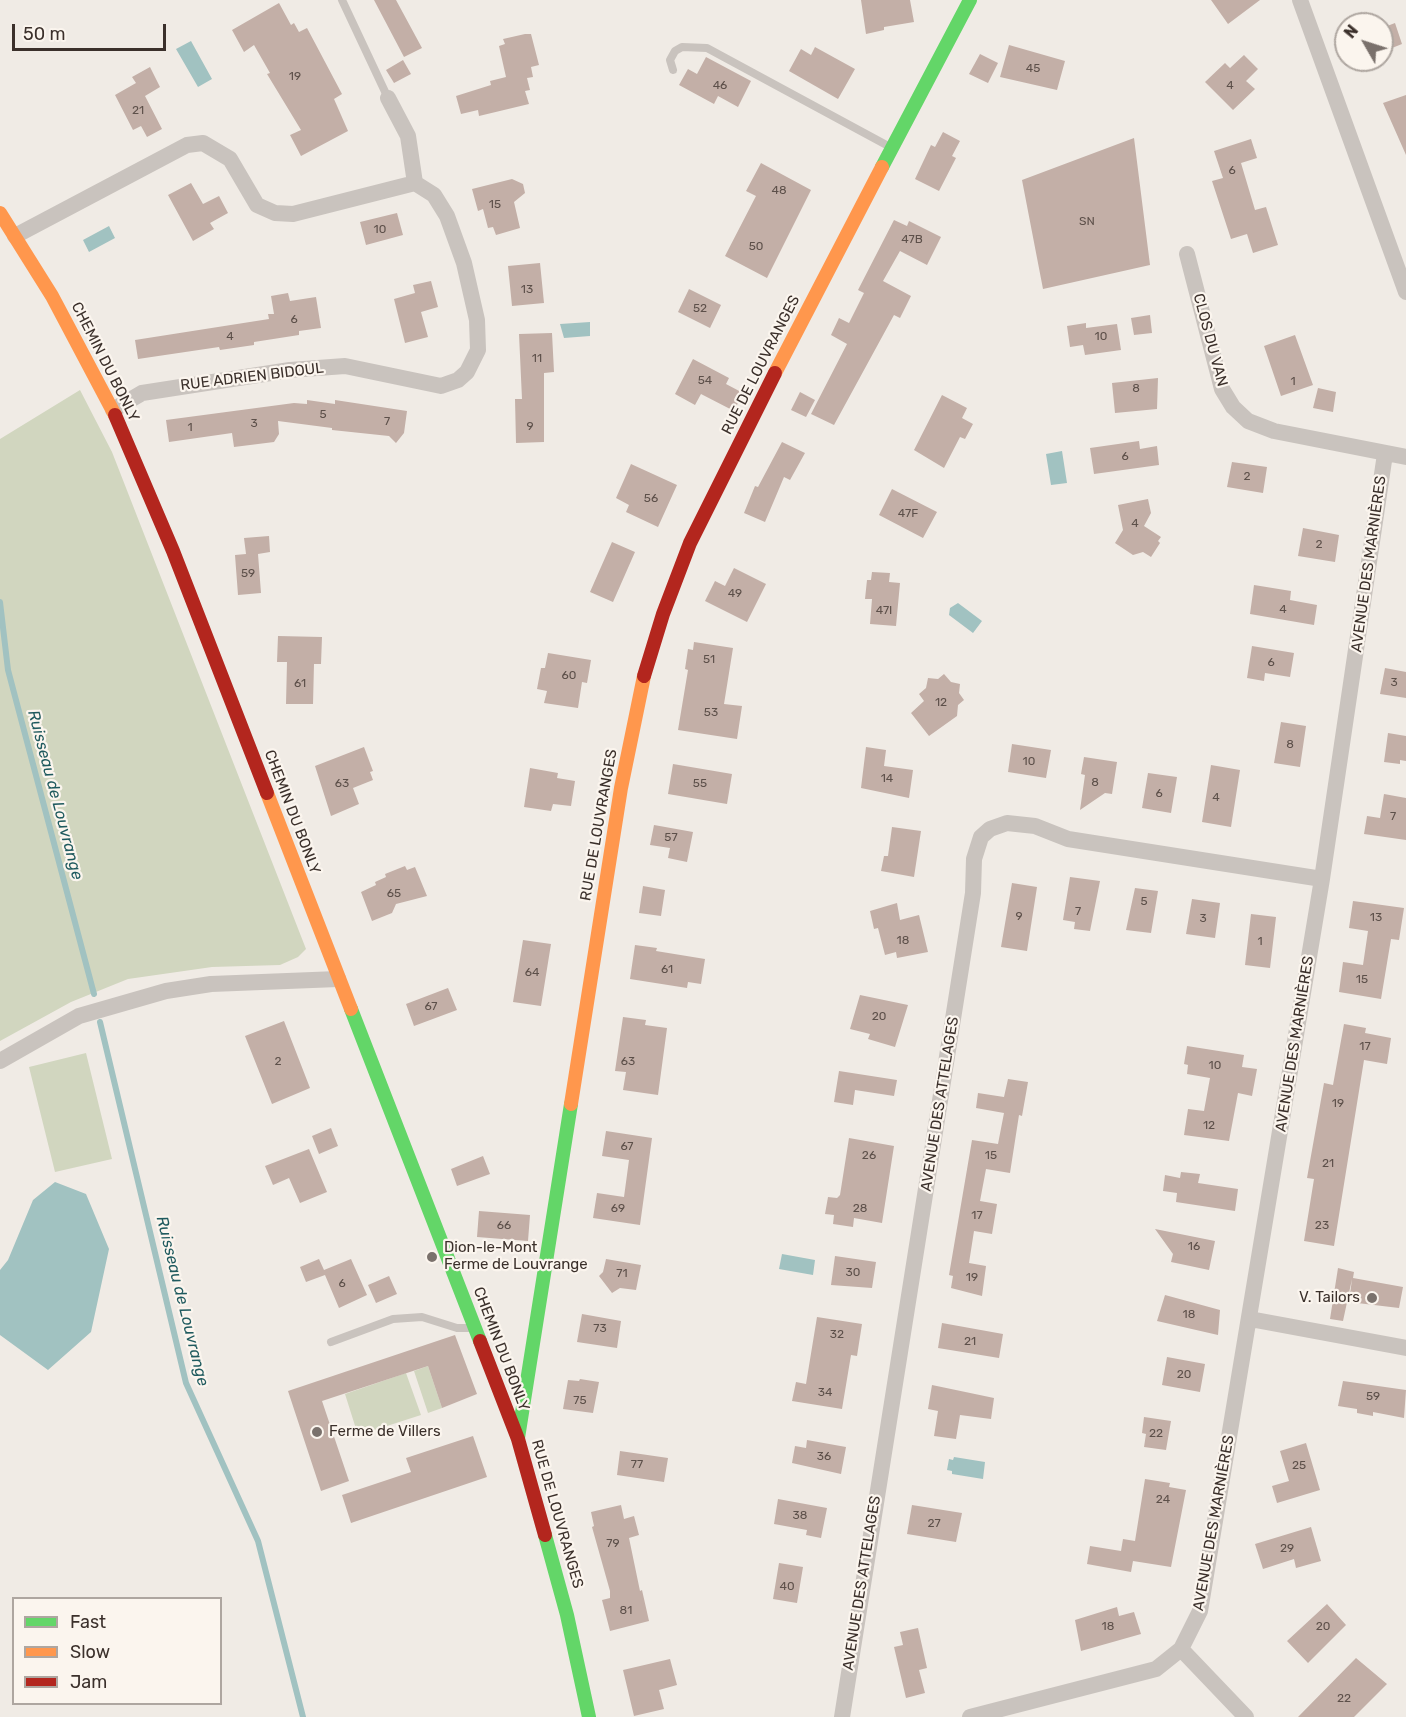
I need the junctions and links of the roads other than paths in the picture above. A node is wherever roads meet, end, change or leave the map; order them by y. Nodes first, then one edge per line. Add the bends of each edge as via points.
1 (342, 0) edge
2 (970, 0) edge
3 (1300, 0) edge
4 (673, 70) dead end
5 (388, 98) joint
6 (893, 149) junction
7 (415, 183) junction
8 (0, 213) edge
9 (15, 236) junction
10 (1187, 254) dead end
11 (1406, 292) edge
12 (113, 410) junction
13 (1385, 454) junction
14 (1406, 457) edge
15 (1322, 879) junction
16 (338, 979) junction
17 (0, 1061) edge
18 (1250, 1319) junction
19 (476, 1328) junction
20 (331, 1342) dead end
21 (1406, 1348) edge
22 (518, 1439) junction
23 (1181, 1649) junction
24 (590, 1717) edge
25 (842, 1717) edge
26 (970, 1717) edge
27 (1246, 1717) edge

1 - 5 lane
2 - 6 street, RUE DE LOUVRANGES
3 - 11 street
4 - 6 lane via 670,60 675,51 682,47 707,48
5 - 7 street via 408,136
6 - 22 street, RUE DE LOUVRANGES via 690,543 646,671 621,788
7 - 9 street via 294,214 274,213 257,205 224,154 203,143 187,145
7 - 12 street, RUE ADRIEN BIDOUL via 434,195 447,216 464,264 477,320 478,350 459,380 441,386 345,366 290,370 142,393
8 - 9 street, CHEMIN DU BONLY
9 - 12 street, CHEMIN DU BONLY
10 - 13 street, CLOS DU VAN via 1222,389 1233,407 1248,421 1274,431
12 - 16 street, CHEMIN DU BONLY via 173,551
13 - 14 street, AVENUE DES MARNIÈRES
13 - 15 street, AVENUE DES MARNIÈRES
15 - 18 street, AVENUE DES MARNIÈRES
15 - 25 street, AVENUE DES ATTELAGES via 1068,839 1035,826 1007,823 981,837 974,859 973,893
16 - 17 street via 211,984 166,991 80,1016
16 - 19 street, CHEMIN DU BONLY
18 - 21 street
18 - 23 street, AVENUE DES MARNIÈRES via 1200,1611
19 - 20 lane via 457,1328 422,1317 393,1319
19 - 22 street, CHEMIN DU BONLY
22 - 24 street, RUE DE LOUVRANGES via 567,1615
23 - 26 street via 1156,1670
23 - 27 street

